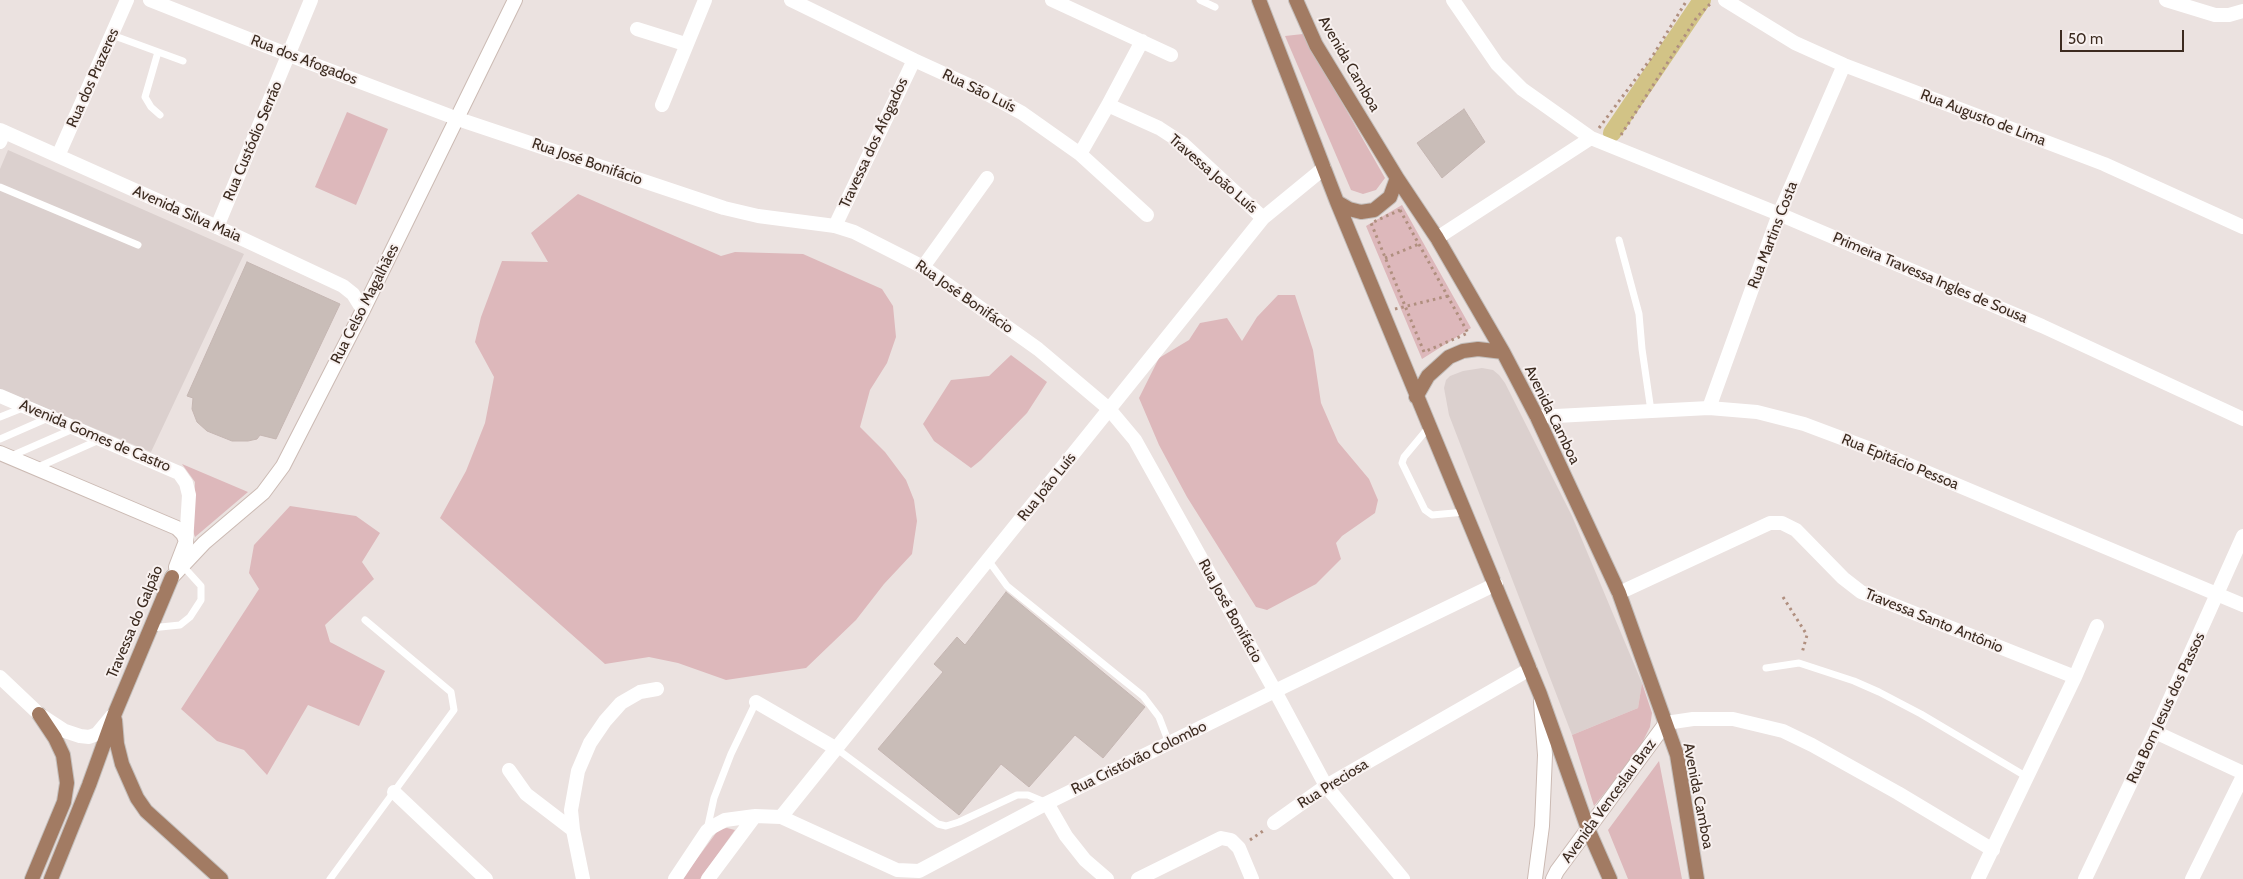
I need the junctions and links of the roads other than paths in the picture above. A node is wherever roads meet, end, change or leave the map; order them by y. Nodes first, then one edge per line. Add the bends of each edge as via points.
1 (127, 0) edge
2 (150, 0) edge
3 (311, 0) edge
4 (515, 0) edge
5 (705, 0) edge
6 (791, 0) edge
7 (1052, 0) edge
8 (1200, 0) edge
9 (1259, 0) edge
10 (1296, 0) edge
11 (1453, 0) edge
12 (2166, 0) edge
13 (1733, 2) edge
14 (1215, 7) dead end
15 (2243, 10) edge
16 (637, 30) dead end
17 (112, 35) junction
18 (1142, 40) junction
19 (685, 44) junction
20 (158, 52) junction
21 (289, 55) junction
22 (1170, 55) dead end
23 (914, 60) junction
24 (183, 61) dead end
25 (1844, 65) junction
26 (662, 105) dead end
27 (1108, 106) junction
28 (160, 115) dead end
29 (458, 119) junction
30 (1, 135) edge
31 (1592, 138) junction
32 (1080, 154) junction
33 (58, 156) junction
34 (1324, 168) junction
35 (987, 178) dead end
36 (1397, 178) junction
37 (0, 188) edge
38 (1337, 202) junction
39 (1779, 214) junction
40 (1147, 215) dead end
41 (1263, 218) junction
42 (835, 226) junction
43 (217, 227) junction
44 (2243, 227) edge
45 (1437, 238) junction
46 (1619, 240) dead end
47 (138, 245) dead end
48 (923, 266) junction
49 (363, 310) junction
50 (1503, 352) junction
51 (0, 396) edge
52 (1416, 397) junction
53 (25, 407) junction
54 (1709, 408) junction
55 (1109, 409) junction
56 (1651, 411) junction
57 (0, 417) edge
58 (50, 417) junction
59 (1537, 417) junction
60 (2243, 419) edge
61 (1429, 427) junction
62 (75, 428) junction
63 (0, 439) edge
64 (102, 439) junction
65 (5, 455) edge
66 (35, 468) junction
67 (1465, 512) junction
68 (2243, 536) edge
69 (186, 544) junction
70 (988, 560) junction
71 (182, 565) junction
72 (172, 577) junction
73 (1496, 584) junction
74 (1619, 593) junction
75 (2218, 595) junction
76 (2243, 605) edge
77 (365, 620) dead end
78 (2097, 626) dead end
79 (151, 628) junction
80 (1766, 668) dead end
81 (1530, 669) junction
82 (0, 677) edge
83 (2075, 677) junction
84 (657, 688) dead end
85 (1275, 691) junction
86 (1540, 694) junction
87 (756, 702) joint
88 (114, 713) junction
89 (39, 714) junction
90 (1666, 723) junction
91 (2156, 732) junction
92 (1169, 743) junction
93 (838, 749) junction
94 (509, 770) dead end
95 (2243, 775) edge
96 (2027, 777) junction
97 (1326, 786) junction
98 (394, 792) junction
99 (1048, 803) junction
100 (755, 816) junction
101 (781, 817) junction
102 (1274, 823) road end
103 (1588, 829) junction
104 (573, 830) junction
105 (707, 830) junction
106 (1993, 850) junction
107 (32, 879) edge
108 (50, 879) edge
109 (221, 879) edge
110 (330, 879) edge
111 (486, 879) edge
112 (583, 879) edge
113 (675, 879) edge
114 (708, 879) edge
115 (1107, 879) edge
116 (1138, 879) edge
117 (1252, 879) edge
118 (1403, 879) edge
119 (1535, 879) edge
120 (1553, 879) edge
121 (1610, 879) edge
122 (1697, 879) edge
123 (1978, 879) edge
124 (2085, 879) edge
125 (2192, 879) edge

1 - 17 street, Rua dos Prazeres
2 - 21 street, Rua dos Afogados
3 - 21 street, Rua Custódio Serrão
4 - 29 street, Rua Celso Magalhães
5 - 19 street
6 - 23 street, Rua São Luís
7 - 18 street
8 - 14 lane
9 - 34 main road
10 - 36 main road, Avenida Camboa via 1316,45
11 - 31 street, Primeira Travessa Ingles de Sousa via 1497,64 1522,90
12 - 15 street via 2215,15
13 - 25 street, Rua Augusto de Lima via 1795,43
16 - 19 street
17 - 20 lane
17 - 33 street, Rua dos Prazeres
18 - 22 street
18 - 27 street
19 - 26 street
20 - 24 lane
20 - 28 lane via 146,97
21 - 29 street, Rua dos Afogados
21 - 43 street, Rua Custódio Serrão
23 - 32 street, Rua São Luís via 1022,113
23 - 42 street, Travessa dos Afogados
25 - 39 street, Rua Martins Costa
25 - 44 street, Rua Augusto de Lima via 2104,164
27 - 32 street
27 - 41 street, Travessa João Luís via 1159,128 1182,143
29 - 42 street, Rua José Bonifácio via 724,208
29 - 49 street, Rua Celso Magalhães
30 - 33 street, Avenida Silva Maia
31 - 39 street, Primeira Travessa Ingles de Sousa
31 - 45 street
32 - 40 street, Rua São Luís
33 - 43 street, Avenida Silva Maia
34 - 38 main road
34 - 41 street, Rua João Luís
35 - 48 street
36 - 38 main road via 1390,197 1374,210 1361,212
36 - 45 main road, Avenida Camboa
37 - 47 lane
38 - 52 main road
39 - 54 street, Rua Martins Costa
39 - 60 street, Primeira Travessa Ingles de Sousa via 2042,326
41 - 55 street, Rua João Luís
42 - 48 street, Rua José Bonifácio
43 - 49 street, Avenida Silva Maia via 343,286 353,294
45 - 50 main road, Avenida Camboa
46 - 56 lane via 1639,314
48 - 55 street, Rua José Bonifácio via 1038,349
49 - 71 street, Rua Celso Magalhães via 278,474 250,506
50 - 52 main road via 1478,349 1449,357 1428,376
50 - 59 main road, Avenida Camboa
51 - 53 street, Avenida Gomes de Castro
52 - 61 main road
53 - 57 lane
53 - 58 street, Avenida Gomes de Castro
54 - 56 street, Rua Epitácio Pessoa
54 - 75 street, Rua Epitácio Pessoa via 1757,412 1804,424 1876,451
55 - 70 street, Rua João Luís
55 - 85 street, Rua José Bonifácio via 1147,458
56 - 59 street, Rua Epitácio Pessoa
58 - 62 street, Avenida Gomes de Castro
58 - 63 lane
59 - 74 main road, Avenida Camboa
61 - 67 main road
61 - 67 lane via 1402,463 1425,510 1432,515
62 - 64 street, Avenida Gomes de Castro
62 - 65 lane
64 - 66 lane
64 - 69 street, Avenida Gomes de Castro via 174,469 183,477 189,495
65 - 66 street
66 - 69 street via 177,528
67 - 73 main road
68 - 75 street, Rua Bom Jesus dos Passos
69 - 72 street, Travessa do Galpão
70 - 92 lane via 1007,586 1143,696 1156,712
70 - 93 street, Rua João Luís
71 - 72 street, Rua Celso Magalhães
71 - 79 lane via 201,586 201,600 190,617 180,625
72 - 79 main road, Travessa do Galpão
73 - 81 main road
73 - 85 street, Rua Cristóvão Colombo
74 - 83 street, Travessa Santo Antônio via 1770,524 1782,523 1796,530 1842,578 1861,592
74 - 90 main road, Avenida Camboa
75 - 76 street, Rua Epitácio Pessoa
75 - 91 street, Rua Bom Jesus dos Passos
77 - 98 lane via 451,692 454,710
78 - 83 street
79 - 88 main road, Travessa do Galpão
80 - 96 lane via 1798,663 1854,681 1879,692
81 - 86 main road
81 - 97 street, Rua Preciosa
82 - 89 street
83 - 96 street
84 - 104 street via 640,692 621,703 590,743 578,771 573,794
85 - 92 street, Rua Cristóvão Colombo
85 - 97 street, Rua José Bonifácio
86 - 103 main road
86 - 119 street, Avenida Venceslau Braz via 1544,764 1542,826
87 - 93 street
87 - 105 lane via 714,798
88 - 89 street via 100,731 85,737 65,731
88 - 108 main road, Travessa do Galpão via 89,785
88 - 109 main road via 116,744 136,798 146,811
89 - 107 main road via 63,755 67,783 64,802
90 - 103 street, Avenida Venceslau Braz
90 - 106 street via 1733,719 1783,731 1812,744
90 - 122 main road, Avenida Camboa via 1676,755
91 - 95 street
91 - 124 street, Rua Bom Jesus dos Passos
92 - 99 street, Rua Cristóvão Colombo
93 - 99 lane via 938,824 946,826 960,822 1017,795 1028,795
93 - 101 street, Rua João Luís
94 - 104 street via 526,794
95 - 125 street
96 - 106 street
97 - 102 street, Rua Preciosa
97 - 118 street, Rua José Bonifácio
98 - 110 lane
98 - 111 street
99 - 101 street, Rua Cristóvão Colombo via 928,867 909,872 897,870
99 - 115 street via 1066,836 1085,860
100 - 101 street
100 - 105 street via 725,820
100 - 114 street
103 - 120 street, Avenida Venceslau Braz
103 - 121 main road
104 - 112 street
105 - 113 street
106 - 123 street
116 - 117 street via 1221,838 1231,840 1239,848

